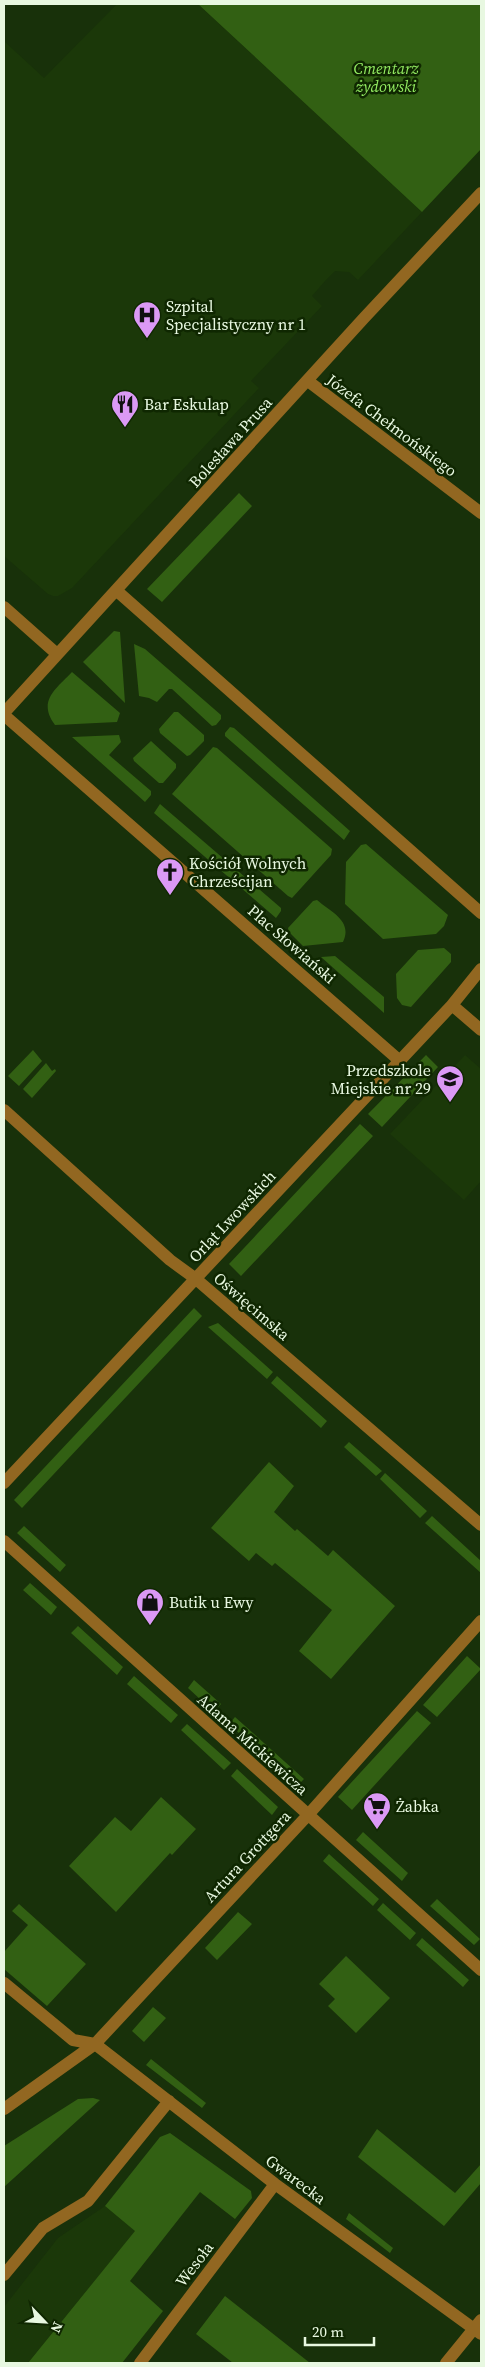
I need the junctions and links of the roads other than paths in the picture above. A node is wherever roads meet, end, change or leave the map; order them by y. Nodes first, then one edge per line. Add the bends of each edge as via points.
1 (481, 193) edge
2 (308, 381) junction
3 (481, 513) edge
4 (116, 591) junction
5 (4, 607) edge
6 (57, 654) junction
7 (4, 714) edge
8 (481, 913) edge
9 (481, 969) edge
10 (452, 1005) junction
11 (481, 1030) edge
12 (400, 1060) junction
13 (4, 1110) edge
14 (196, 1279) junction
15 (4, 1483) edge
16 (481, 1525) edge
17 (4, 1541) edge
18 (481, 1621) edge
19 (308, 1815) junction
20 (481, 1970) edge
21 (4, 1982) edge
22 (95, 2044) junction
23 (169, 2101) junction
24 (4, 2109) edge
25 (275, 2184) junction
26 (4, 2275) edge
27 (479, 2328) edge
28 (140, 2363) edge
29 (446, 2363) edge

1 - 2 street, Bolesława Prusa
2 - 3 street, Józefa Chełmońskiego
2 - 4 street, Bolesława Prusa
4 - 6 street, Bolesława Prusa
4 - 8 street
5 - 6 street
6 - 7 street, Bolesława Prusa
7 - 12 street, Plac Słowiański
9 - 10 street, Orląt Lwowskich
10 - 11 street
10 - 12 street, Orląt Lwowskich
12 - 14 street, Orląt Lwowskich
13 - 14 street, Oświęcimska via 170,1260
14 - 15 street, Orląt Lwowskich
14 - 16 street, Oświęcimska
17 - 19 street, Adama Mickiewicza
18 - 19 street, Artura Grottgera
19 - 20 street, Adama Mickiewicza
19 - 22 street, Artura Grottgera
21 - 22 street via 73,2040
22 - 23 street, Gwarecka
22 - 24 street, Artura Grottgera
23 - 25 street, Gwarecka
23 - 26 street via 88,2202 43,2228
25 - 27 street, Gwarecka
25 - 28 street, Wesoła
27 - 29 street

